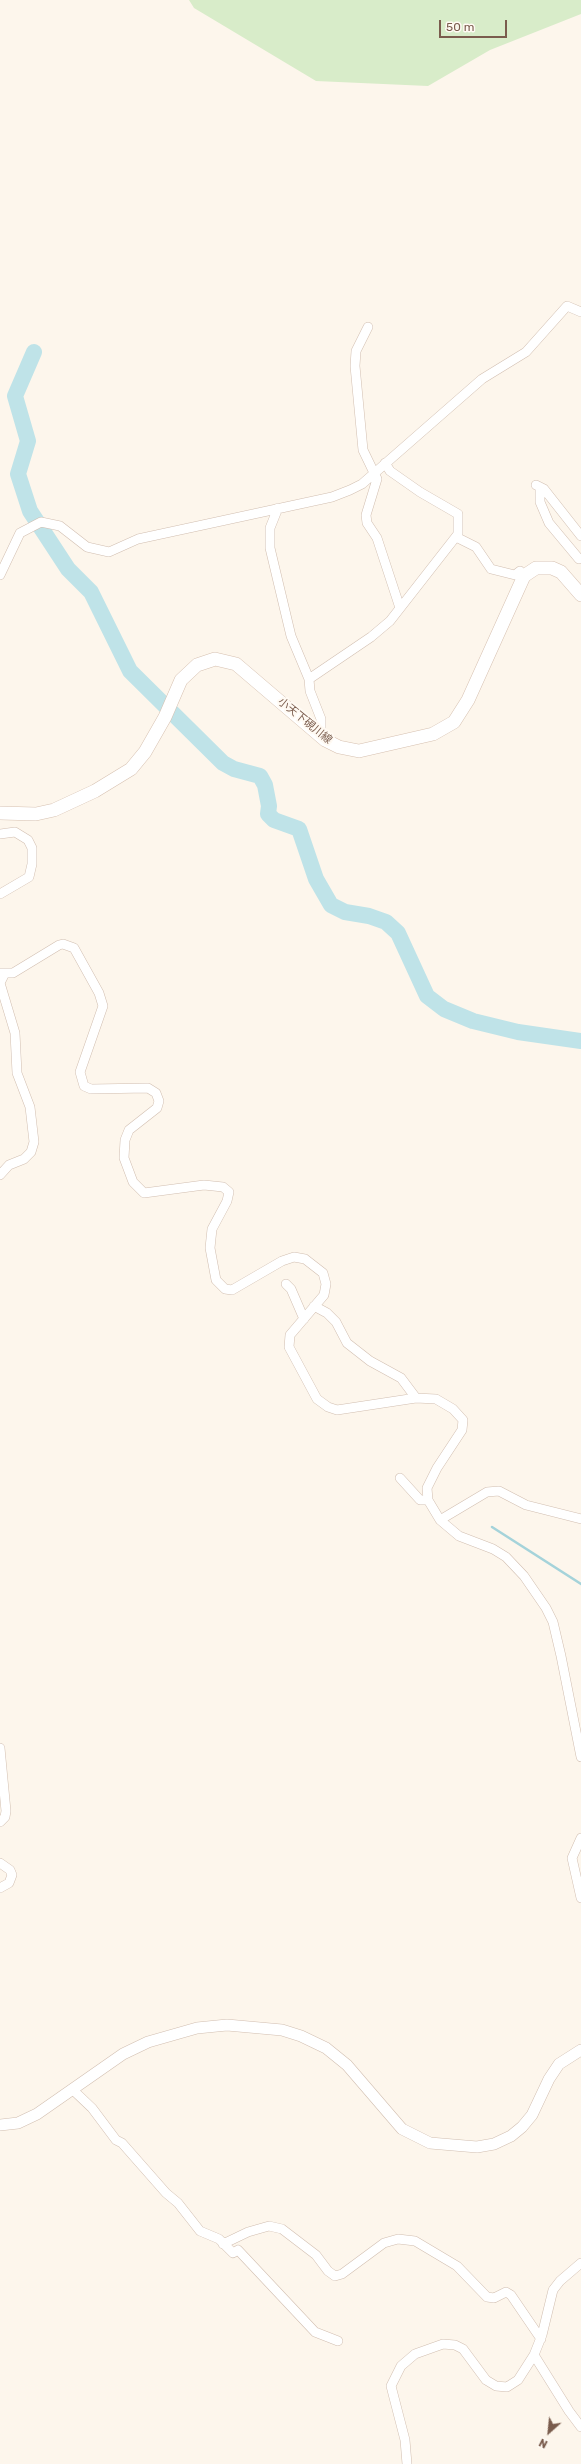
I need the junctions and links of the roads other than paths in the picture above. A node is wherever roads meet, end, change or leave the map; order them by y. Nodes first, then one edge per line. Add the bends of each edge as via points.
1 (581, 312) edge
2 (368, 327) dead end
3 (386, 463) junction
4 (375, 473) junction
5 (278, 508) junction
6 (581, 536) edge
7 (456, 537) junction
8 (579, 559) dead end
9 (520, 571) dead end
10 (0, 574) edge
11 (581, 595) edge
12 (400, 608) junction
13 (308, 679) junction
14 (321, 736) junction
15 (0, 813) edge
16 (0, 834) edge
17 (0, 894) edge
18 (2, 974) edge
19 (0, 1175) edge
20 (286, 1284) dead end
21 (314, 1306) junction
22 (304, 1319) junction
23 (416, 1398) junction
24 (400, 1478) dead end
25 (428, 1500) junction
26 (581, 1519) edge
27 (440, 1520) junction
28 (0, 1748) edge
29 (581, 1757) edge
30 (0, 1822) edge
31 (581, 1838) edge
32 (0, 1863) edge
33 (0, 1888) edge
34 (581, 1898) edge
35 (581, 2050) edge
36 (72, 2090) junction
37 (0, 2125) edge
38 (223, 2244) junction
39 (581, 2263) edge
40 (541, 2339) junction
41 (338, 2341) dead end
42 (534, 2356) junction
43 (581, 2427) edge
44 (408, 2464) edge

1 - 3 street via 567,306 526,352 482,379
2 - 4 street via 356,351 355,366 363,450
3 - 4 street
3 - 7 street via 390,471 458,514
4 - 5 street via 362,484 332,497
4 - 12 street via 377,479 369,500 367,523 376,538
5 - 10 street via 138,539 109,552 87,547 60,526 37,523 20,532
5 - 13 street via 270,528 270,548 291,636
6 - 8 street via 538,486 540,502 549,523
7 - 9 street via 476,547 491,569 515,575
7 - 12 street
11 - 14 main road, 小天下硯川線 via 561,572 552,568 536,568 524,576 468,700 454,722 433,734 359,751 339,747
12 - 13 street via 390,621 371,637
13 - 14 street via 321,719
14 - 15 main road, 小天下硯川線 via 236,664 215,659 197,665 181,680 145,752 132,769 54,810 36,814
16 - 17 street via 15,832 28,840 32,848 32,864 29,877
18 - 19 street via 0,983 14,1033 17,1073 30,1107 34,1142 31,1152 24,1159 9,1165
18 - 21 street via 13,973 59,945 74,948 99,993 103,1006 80,1072 84,1086 91,1089 148,1088 156,1093 159,1101 155,1111 129,1130 125,1140 124,1158 133,1182 144,1193 204,1185 223,1187 229,1192 227,1201 212,1228 210,1248 216,1280 225,1289 232,1290 282,1261 294,1257 305,1259 323,1273 326,1284 324,1295
20 - 22 street via 291,1289
21 - 22 street
21 - 23 street via 336,1322 347,1343 370,1361 401,1378
22 - 23 street via 290,1335 289,1347 317,1399 328,1407 337,1410
23 - 25 street via 436,1399 453,1409 463,1420 462,1430 427,1488
24 - 25 street via 420,1500
25 - 27 street
26 - 27 street via 526,1506 498,1491 487,1492
27 - 29 street via 458,1536 493,1549 506,1557 524,1576 546,1608 558,1642
28 - 30 street via 6,1811
31 - 34 street via 572,1858
32 - 33 street via 10,1870 12,1875 9,1883
35 - 36 street via 559,2064 548,2079 532,2115 522,2127 494,2144 477,2147 430,2143 402,2129 347,2065 326,2048 282,2030 227,2025 175,2033 123,2054
36 - 37 street via 37,2114 18,2123
36 - 38 street via 92,2108 116,2140 122,2143 178,2203 200,2231
38 - 40 street via 248,2232 269,2226 282,2229 316,2255 328,2271 336,2276 384,2243 398,2239 415,2241 457,2266 487,2298 494,2298 506,2292 511,2295
38 - 41 street via 233,2253 238,2250 315,2332
39 - 40 street via 553,2290
40 - 42 street
42 - 43 street
42 - 44 street via 518,2380 507,2386 496,2386 486,2380 463,2349 455,2345 444,2344 415,2354 401,2366 391,2386 405,2440

